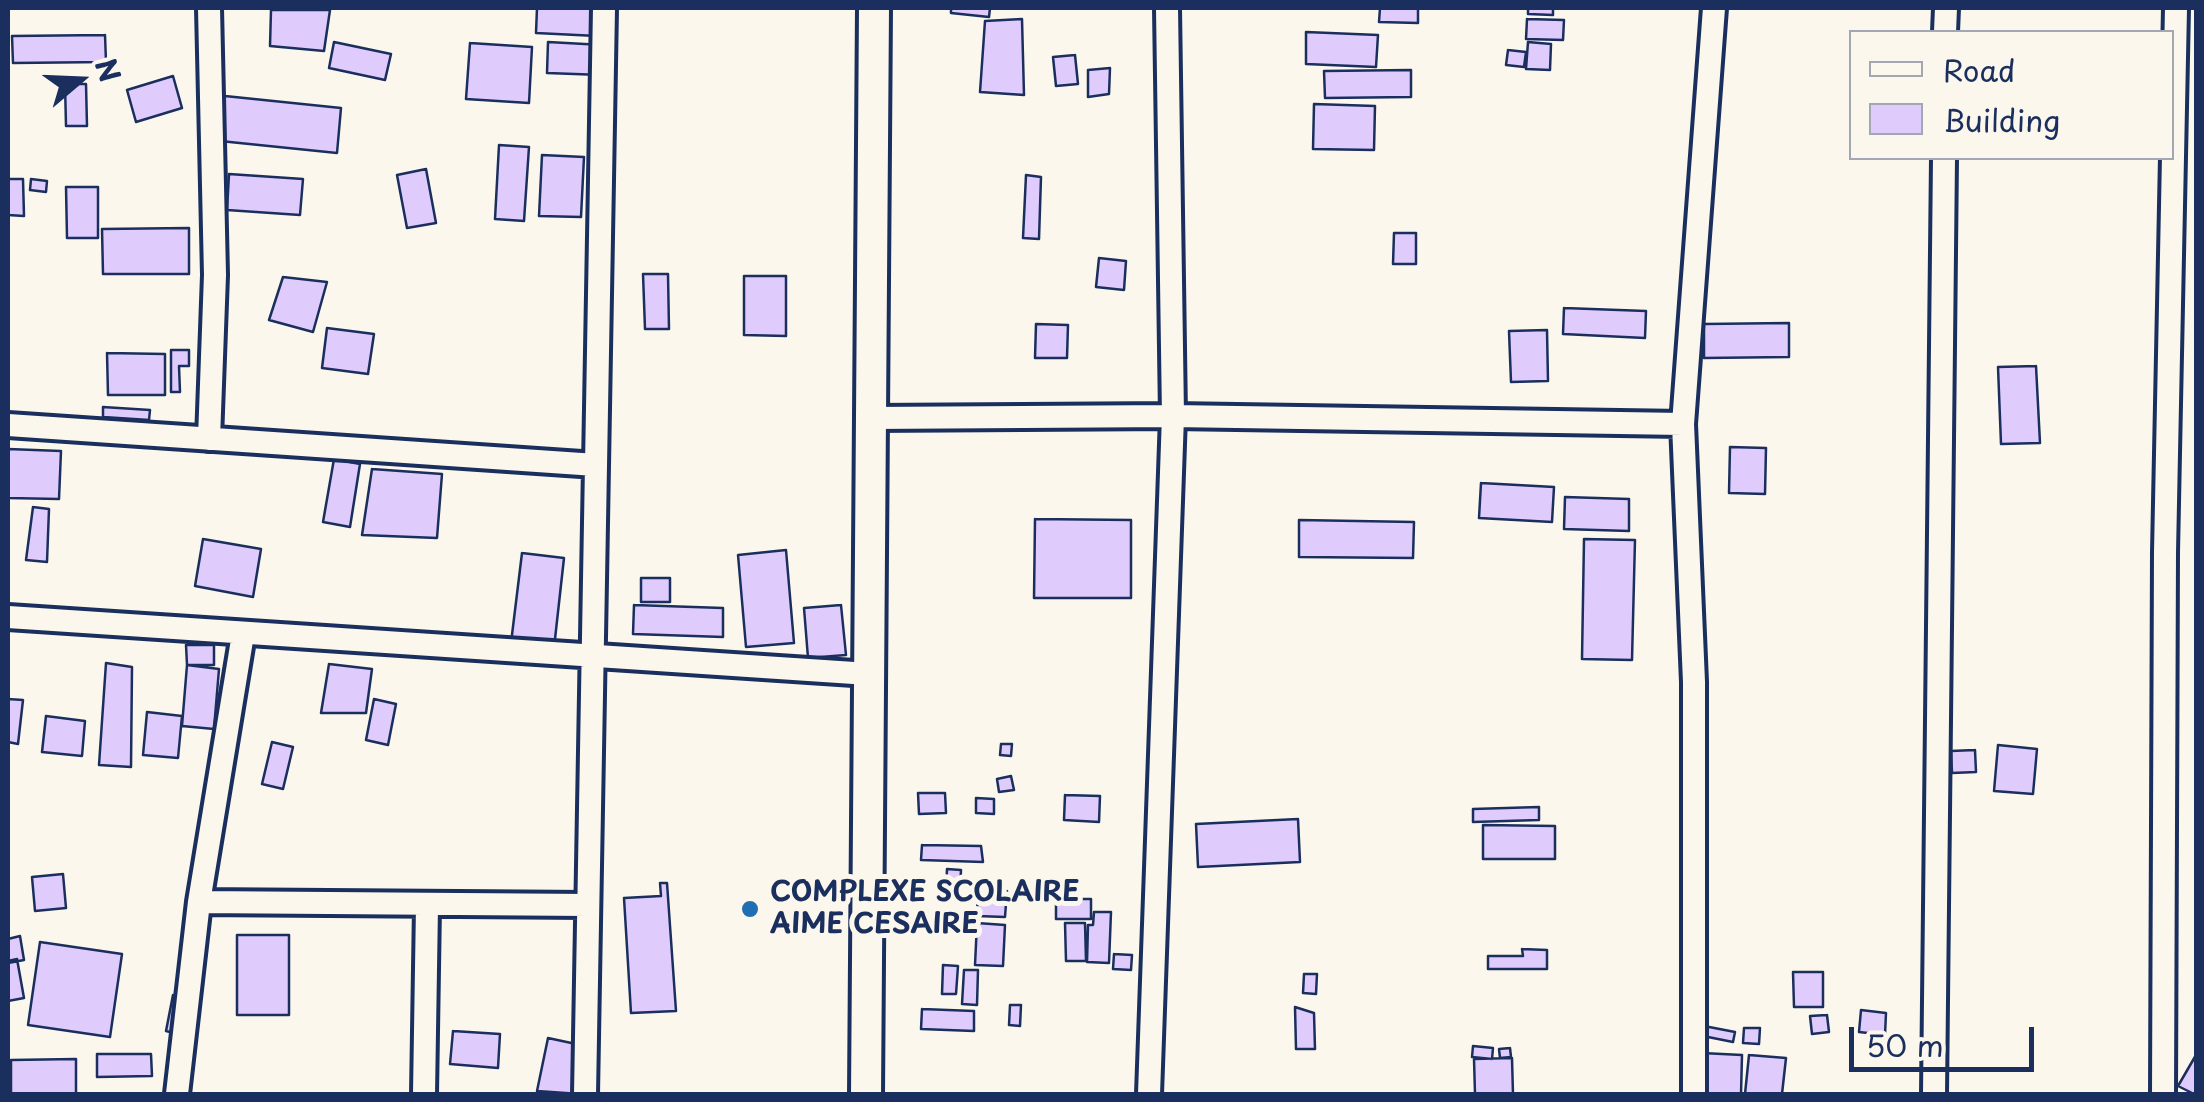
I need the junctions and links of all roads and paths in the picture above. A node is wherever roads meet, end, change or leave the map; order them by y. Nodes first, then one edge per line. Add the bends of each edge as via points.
1 (209, 8) edge
2 (604, 8) edge
3 (874, 8) edge
4 (1167, 8) edge
5 (1714, 8) edge
6 (2176, 8) edge
7 (2174, 107) edge
8 (1944, 160) edge
9 (2173, 160) edge
10 (1173, 416) junction
11 (870, 418) junction
12 (1683, 424) junction
13 (8, 425) edge
14 (209, 439) junction
15 (596, 465) junction
16 (8, 617) edge
17 (243, 634) junction
18 (593, 657) junction
19 (869, 674) junction
20 (199, 902) junction
21 (588, 905) junction
22 (428, 906) junction
23 (177, 1094) edge
24 (424, 1094) edge
25 (585, 1094) edge
26 (866, 1094) edge
27 (1149, 1094) edge
28 (1694, 1094) edge
29 (1934, 1094) edge
30 (2163, 1094) edge

1 - 14 street via 215,275
2 - 15 street
3 - 11 main road
4 - 10 street
5 - 12 street
6 - 7 street
8 - 29 street
9 - 30 street
10 - 11 street
10 - 12 street
10 - 27 street
11 - 19 main road
12 - 28 street via 1694,682
13 - 14 street
14 - 15 street
15 - 18 street
16 - 17 street
17 - 18 street
17 - 20 street
18 - 19 street
18 - 21 street
19 - 26 main road
20 - 22 street
20 - 23 street
21 - 22 street
21 - 25 street
22 - 24 street

